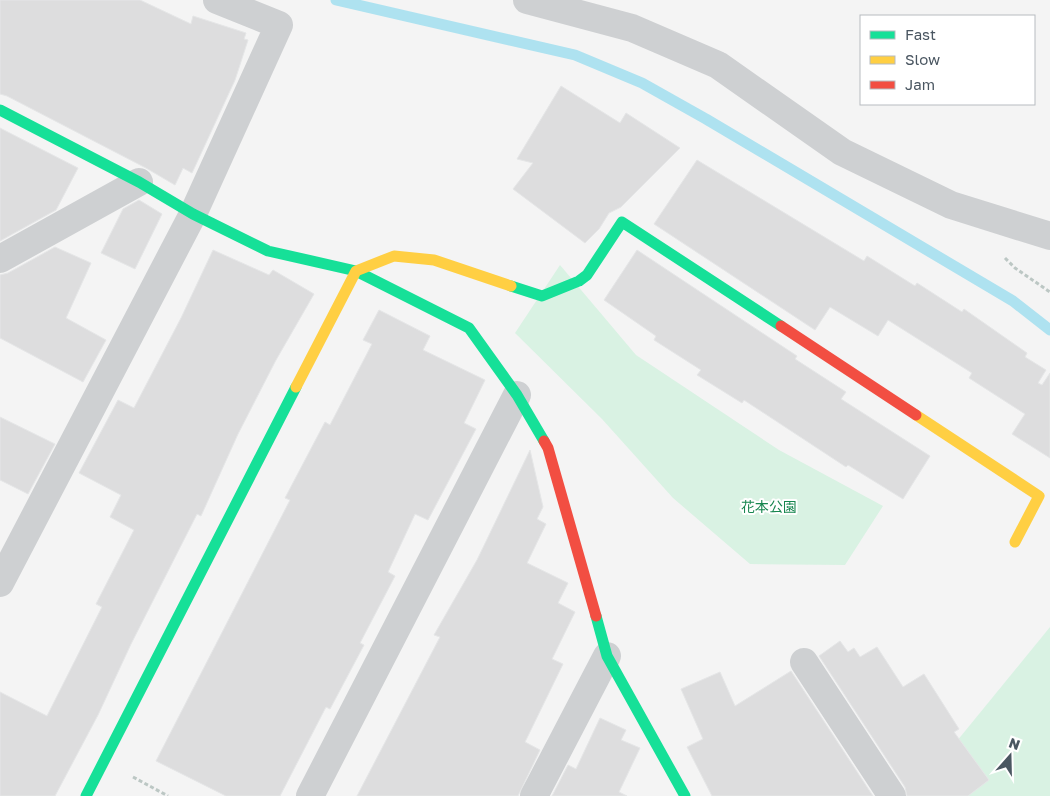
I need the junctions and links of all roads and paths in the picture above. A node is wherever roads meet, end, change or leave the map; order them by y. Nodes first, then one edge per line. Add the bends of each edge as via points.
1 (217, 0) edge
2 (527, 0) edge
3 (0, 110) edge
4 (139, 182) junction
5 (193, 214) junction
6 (1050, 236) edge
7 (0, 259) edge
8 (356, 272) junction
9 (517, 395) junction
10 (1015, 542) dead end
11 (0, 583) edge
12 (607, 656) junction
13 (804, 662) dead end
14 (104, 761) junction
15 (86, 796) edge
16 (168, 796) edge
17 (310, 796) edge
18 (534, 796) edge
19 (685, 796) edge
20 (892, 796) edge

1 - 5 street via 279,25
2 - 6 street via 632,28 718,65 842,152 951,205
3 - 4 street
4 - 5 street
4 - 7 street
5 - 8 street via 268,250
5 - 11 street
8 - 9 street via 469,328
8 - 10 street via 394,256 434,260 542,296 587,275 622,222 1039,496
8 - 14 street
9 - 12 street via 548,448
9 - 17 street
12 - 18 street
12 - 19 street
13 - 20 street
14 - 15 street
14 - 16 path

